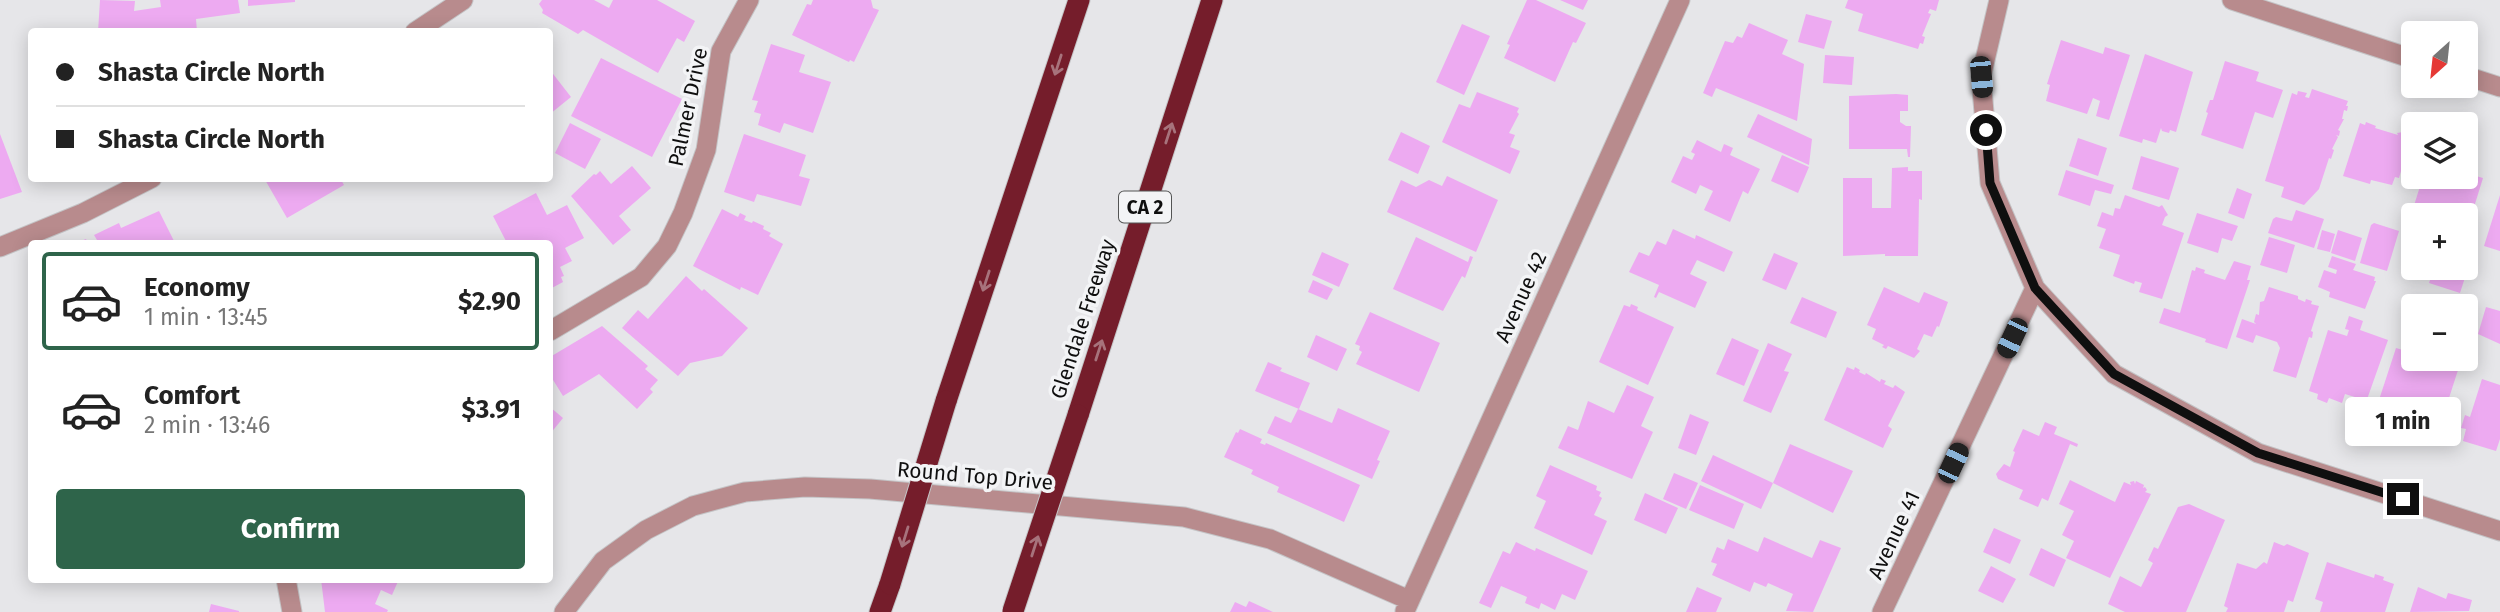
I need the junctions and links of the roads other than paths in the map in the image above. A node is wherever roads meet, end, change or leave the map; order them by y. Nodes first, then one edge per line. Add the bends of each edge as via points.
1 (463, 0) edge
2 (749, 0) edge
3 (1079, 0) edge
4 (1212, 0) edge
5 (1680, 0) edge
6 (1998, 0) edge
7 (2232, 0) edge
8 (421, 28) edge
9 (2401, 55) edge
10 (2478, 80) edge
11 (2500, 87) edge
12 (144, 182) edge
13 (0, 247) edge
14 (2035, 288) junction
15 (553, 329) edge
16 (2500, 531) edge
17 (287, 583) edge
18 (1407, 606) edge
19 (1013, 611) edge
20 (292, 612) edge
21 (564, 612) edge
22 (880, 612) edge
23 (1882, 612) edge

1 - 8 street
2 - 15 street, Palmer Drive via 721,51 706,150 667,246 641,277
3 -> 22 highway, bridge
19 -> 4 highway, Glendale Freeway / CA 2, bridge
5 - 18 street, Avenue 42
6 - 14 street via 1981,77 1990,183
7 - 9 street
10 - 11 street
12 - 13 street
14 - 16 street via 2114,374 2258,453
14 - 23 street, Avenue 41
17 - 20 street
18 - 21 street, Round Top Drive via 1270,539 1184,517 805,487 744,492 693,506 646,530 603,561

